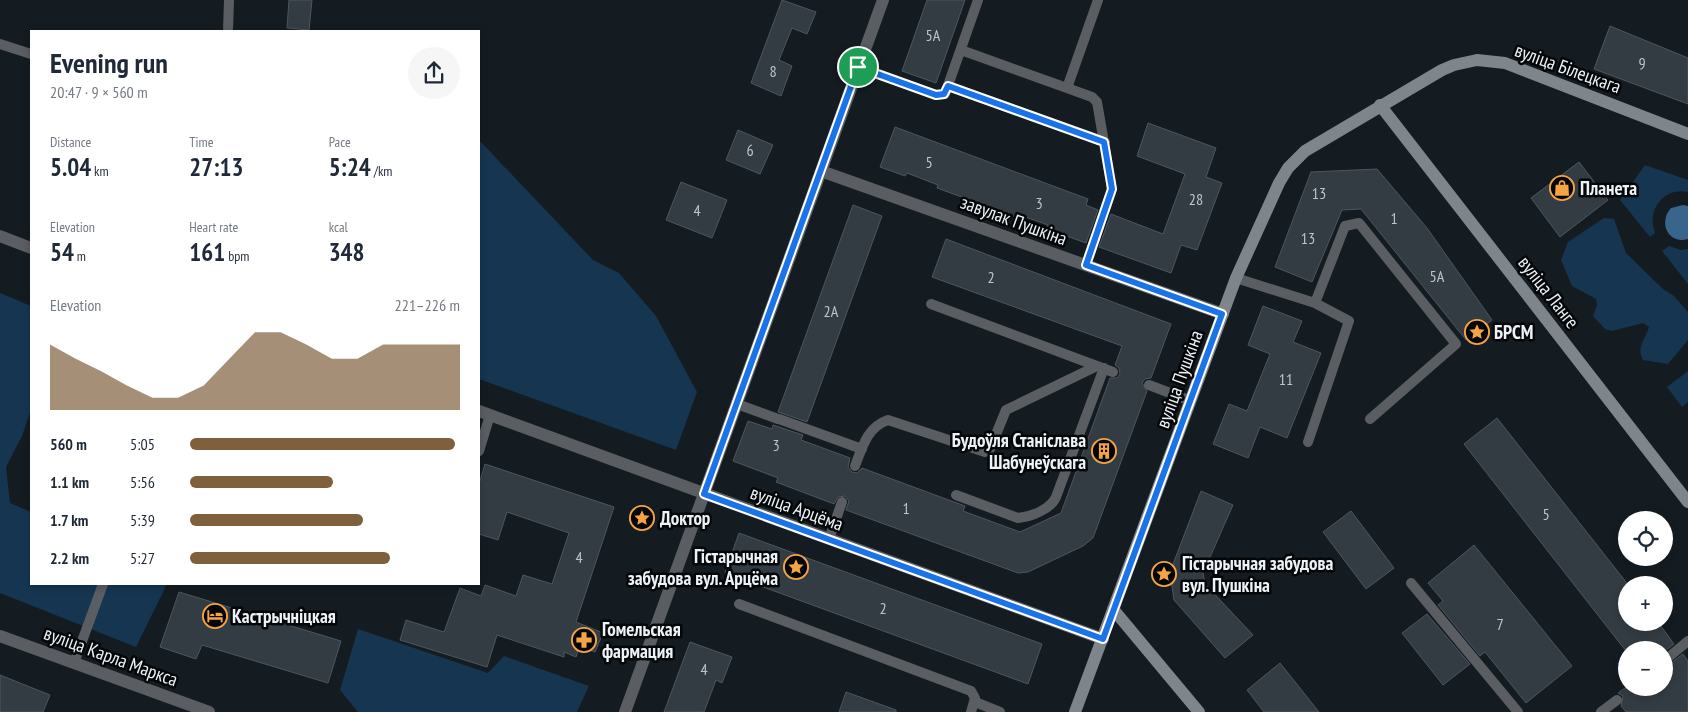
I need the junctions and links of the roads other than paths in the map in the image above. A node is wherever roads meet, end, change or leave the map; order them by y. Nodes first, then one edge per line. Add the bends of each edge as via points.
1 (230, 0) edge
2 (883, 0) edge
3 (978, 0) edge
4 (1098, 0) edge
5 (228, 30) edge
6 (0, 44) edge
7 (961, 50) junction
8 (30, 54) edge
9 (858, 67) junction
10 (948, 86) junction
11 (1067, 88) junction
12 (1380, 105) junction
13 (1688, 134) edge
14 (1104, 142) junction
15 (821, 171) junction
16 (0, 236) edge
17 (30, 248) edge
18 (1086, 265) junction
19 (1236, 278) junction
20 (1315, 303) junction
21 (931, 304) dead end
22 (1222, 314) junction
23 (1105, 368) junction
24 (1149, 385) dead end
25 (1191, 401) junction
26 (737, 404) junction
27 (484, 413) edge
28 (1370, 420) dead end
29 (1308, 442) dead end
30 (480, 443) edge
31 (862, 449) junction
32 (856, 466) dead end
33 (704, 494) junction
34 (956, 495) dead end
35 (842, 502) dead end
36 (1688, 502) edge
37 (829, 539) junction
38 (1410, 583) dead end
39 (103, 585) edge
40 (739, 604) dead end
41 (1114, 609) junction
42 (0, 636) edge
43 (1103, 639) junction
44 (1688, 642) edge
45 (1673, 654) edge
46 (74, 662) junction
47 (1617, 700) dead end
48 (973, 707) edge
49 (209, 712) edge
50 (625, 712) edge
51 (1000, 712) edge
52 (1075, 712) edge
53 (1199, 712) edge
54 (1518, 712) edge
55 (1601, 712) edge

1 - 5 lane
2 - 9 street
3 - 7 lane
4 - 11 lane
6 - 8 lane
7 - 10 lane
7 - 11 lane
9 - 10 lane via 936,95 944,94
9 - 15 street
10 - 14 lane
11 - 14 lane via 1095,99
12 - 13 street, вуліца Білецкага via 1442,70 1477,60 1505,63
12 - 19 street, вуліца Пушкіна via 1305,151 1288,168 1266,207
12 - 36 street, вуліца Ланге
14 - 18 lane via 1112,189
15 - 18 street, завулак Пушкіна
15 - 26 street
16 - 17 street
18 - 22 street, завулак Пушкіна
19 - 20 lane
19 - 22 street, вуліца Пушкіна
20 - 28 lane via 1345,226 1359,223 1456,344
20 - 29 lane via 1349,321
21 - 23 lane
22 - 25 street, вуліца Пушкіна
23 - 31 lane via 1006,410 986,452 891,420 870,433
23 - 34 lane via 1051,505 1018,518
24 - 25 lane
25 - 41 street, вуліца Пушкіна
26 - 31 lane
26 - 33 street
27 - 30 lane
27 - 33 street, вуліца Арцёма
31 - 32 lane
33 - 37 street, вуліца Арцёма
33 - 50 street
35 - 37 lane
37 - 43 street, вуліца Арцёма
38 - 54 lane
39 - 46 lane
40 - 48 lane via 971,691 975,695
41 - 43 street, вуліца Пушкіна
41 - 53 street
42 - 46 street, вуліца Карла Маркса
43 - 52 street, вуліца Пушкіна
44 - 45 lane
46 - 49 street, вуліца Карла Маркса
47 - 55 lane
48 - 51 lane

